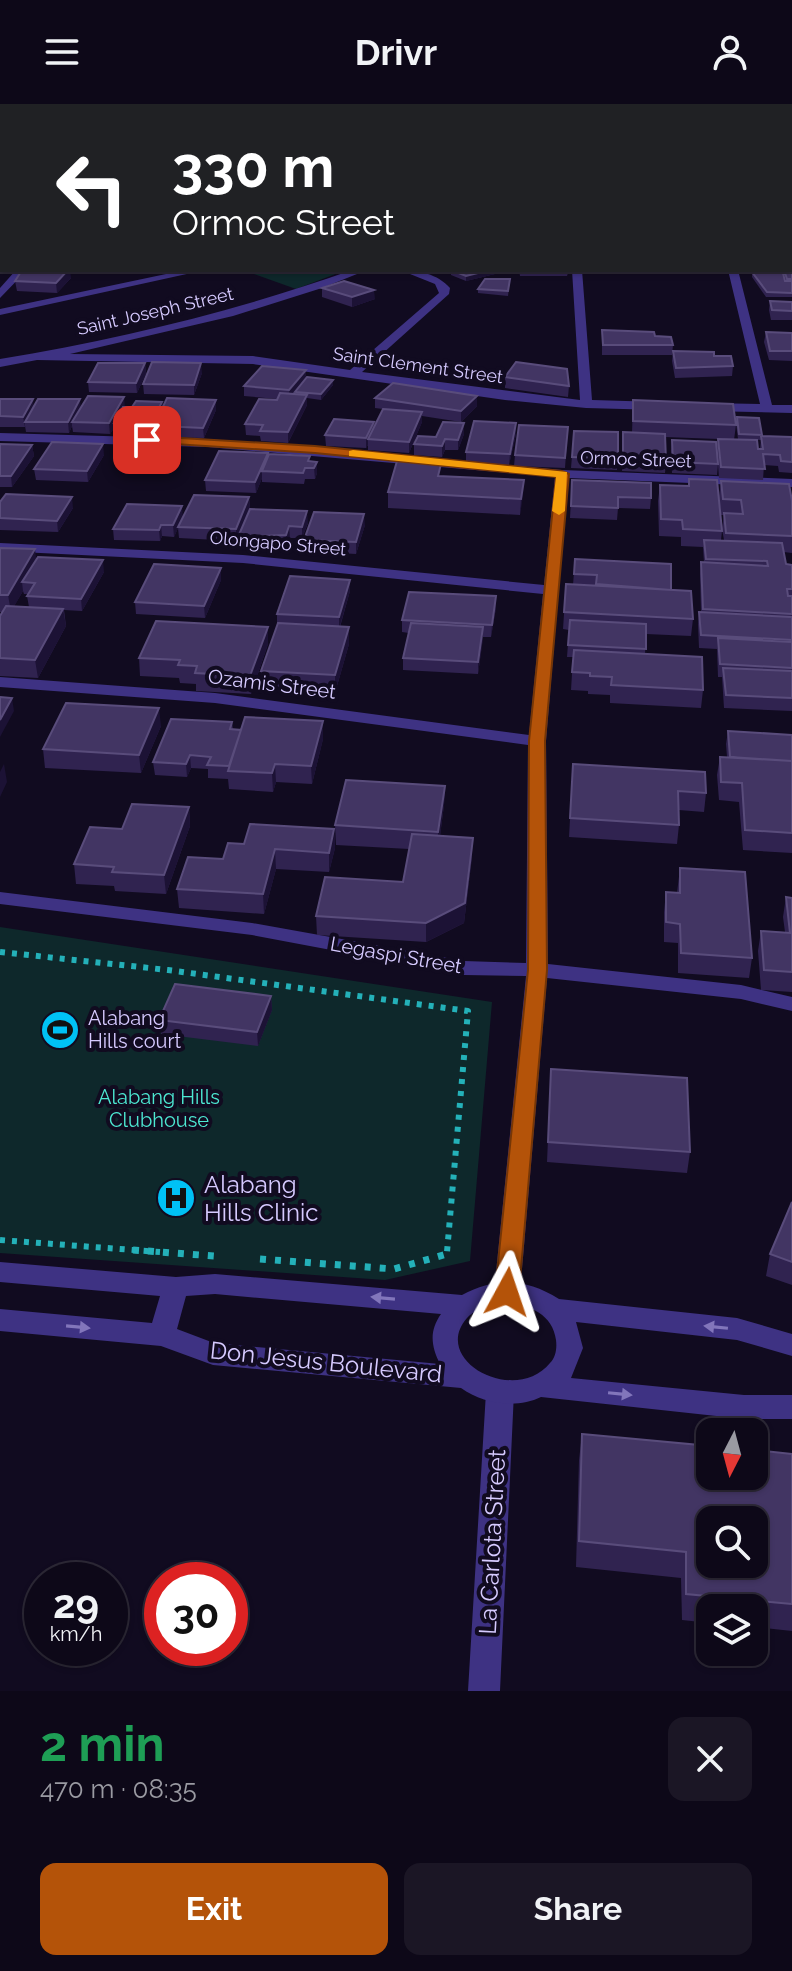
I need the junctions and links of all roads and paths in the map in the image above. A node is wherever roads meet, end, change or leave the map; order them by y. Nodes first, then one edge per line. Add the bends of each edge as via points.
1 (20, 272) edge
2 (190, 272) edge
3 (357, 272) edge
4 (411, 272) edge
5 (577, 272) edge
6 (733, 272) edge
7 (0, 295) edge
8 (0, 312) edge
9 (39, 357) junction
10 (0, 363) edge
11 (353, 374) junction
12 (586, 404) junction
13 (677, 406) edge
14 (692, 407) edge
15 (767, 409) junction
16 (792, 409) edge
17 (0, 437) edge
18 (562, 474) junction
19 (792, 483) edge
20 (0, 547) edge
21 (551, 590) junction
22 (0, 682) edge
23 (537, 741) junction
24 (0, 898) edge
25 (0, 952) edge
26 (537, 970) junction
27 (792, 1004) edge
28 (0, 1240) edge
29 (220, 1256) dead end
30 (252, 1258) dead end
31 (0, 1272) edge
32 (176, 1287) junction
33 (507, 1292) junction
34 (461, 1305) junction
35 (554, 1309) junction
36 (0, 1320) edge
37 (162, 1335) junction
38 (792, 1345) edge
39 (463, 1377) junction
40 (543, 1386) junction
41 (500, 1392) junction
42 (792, 1407) edge
43 (484, 1691) edge

1 - 7 street
2 - 8 street
3 - 9 street, Saint Joseph Street via 291,297
4 - 11 street via 439,282 444,294
5 - 12 street
6 - 15 street
9 - 10 street, Saint Joseph Street
9 - 11 street, Saint Clement Street via 253,360
11 - 12 street, Saint Clement Street
12 - 13 street, Saint Clement Street
14 - 15 street
15 - 16 street
17 - 18 street, Ormoc Street via 315,450
18 - 19 street, Ormoc Street
18 - 21 street
20 - 21 street, Olongapo Street via 243,559
21 - 23 street
22 - 23 street, Ozamis Street via 215,698
23 - 26 street
24 - 26 street, Legaspi Street via 252,929 464,968
25 - 30 path via 468,1011 447,1254 394,1269
26 - 27 street, Legaspi Street via 741,992
26 - 33 street
28 - 29 path
31 - 32 street
34 -> 32 street via 215,1284
32 - 37 street
33 - 34 street via 490,1292
33 - 35 street via 525,1294
34 - 39 street via 445,1333 444,1349
38 -> 35 street via 737,1329
35 - 40 street via 564,1322 571,1350 566,1365
36 -> 37 street, Don Jesus Boulevard
37 - 39 street, Don Jesus Boulevard via 213,1354
39 - 41 street
40 - 41 street
40 -> 42 street via 744,1407
41 - 43 street, La Carlota Street

